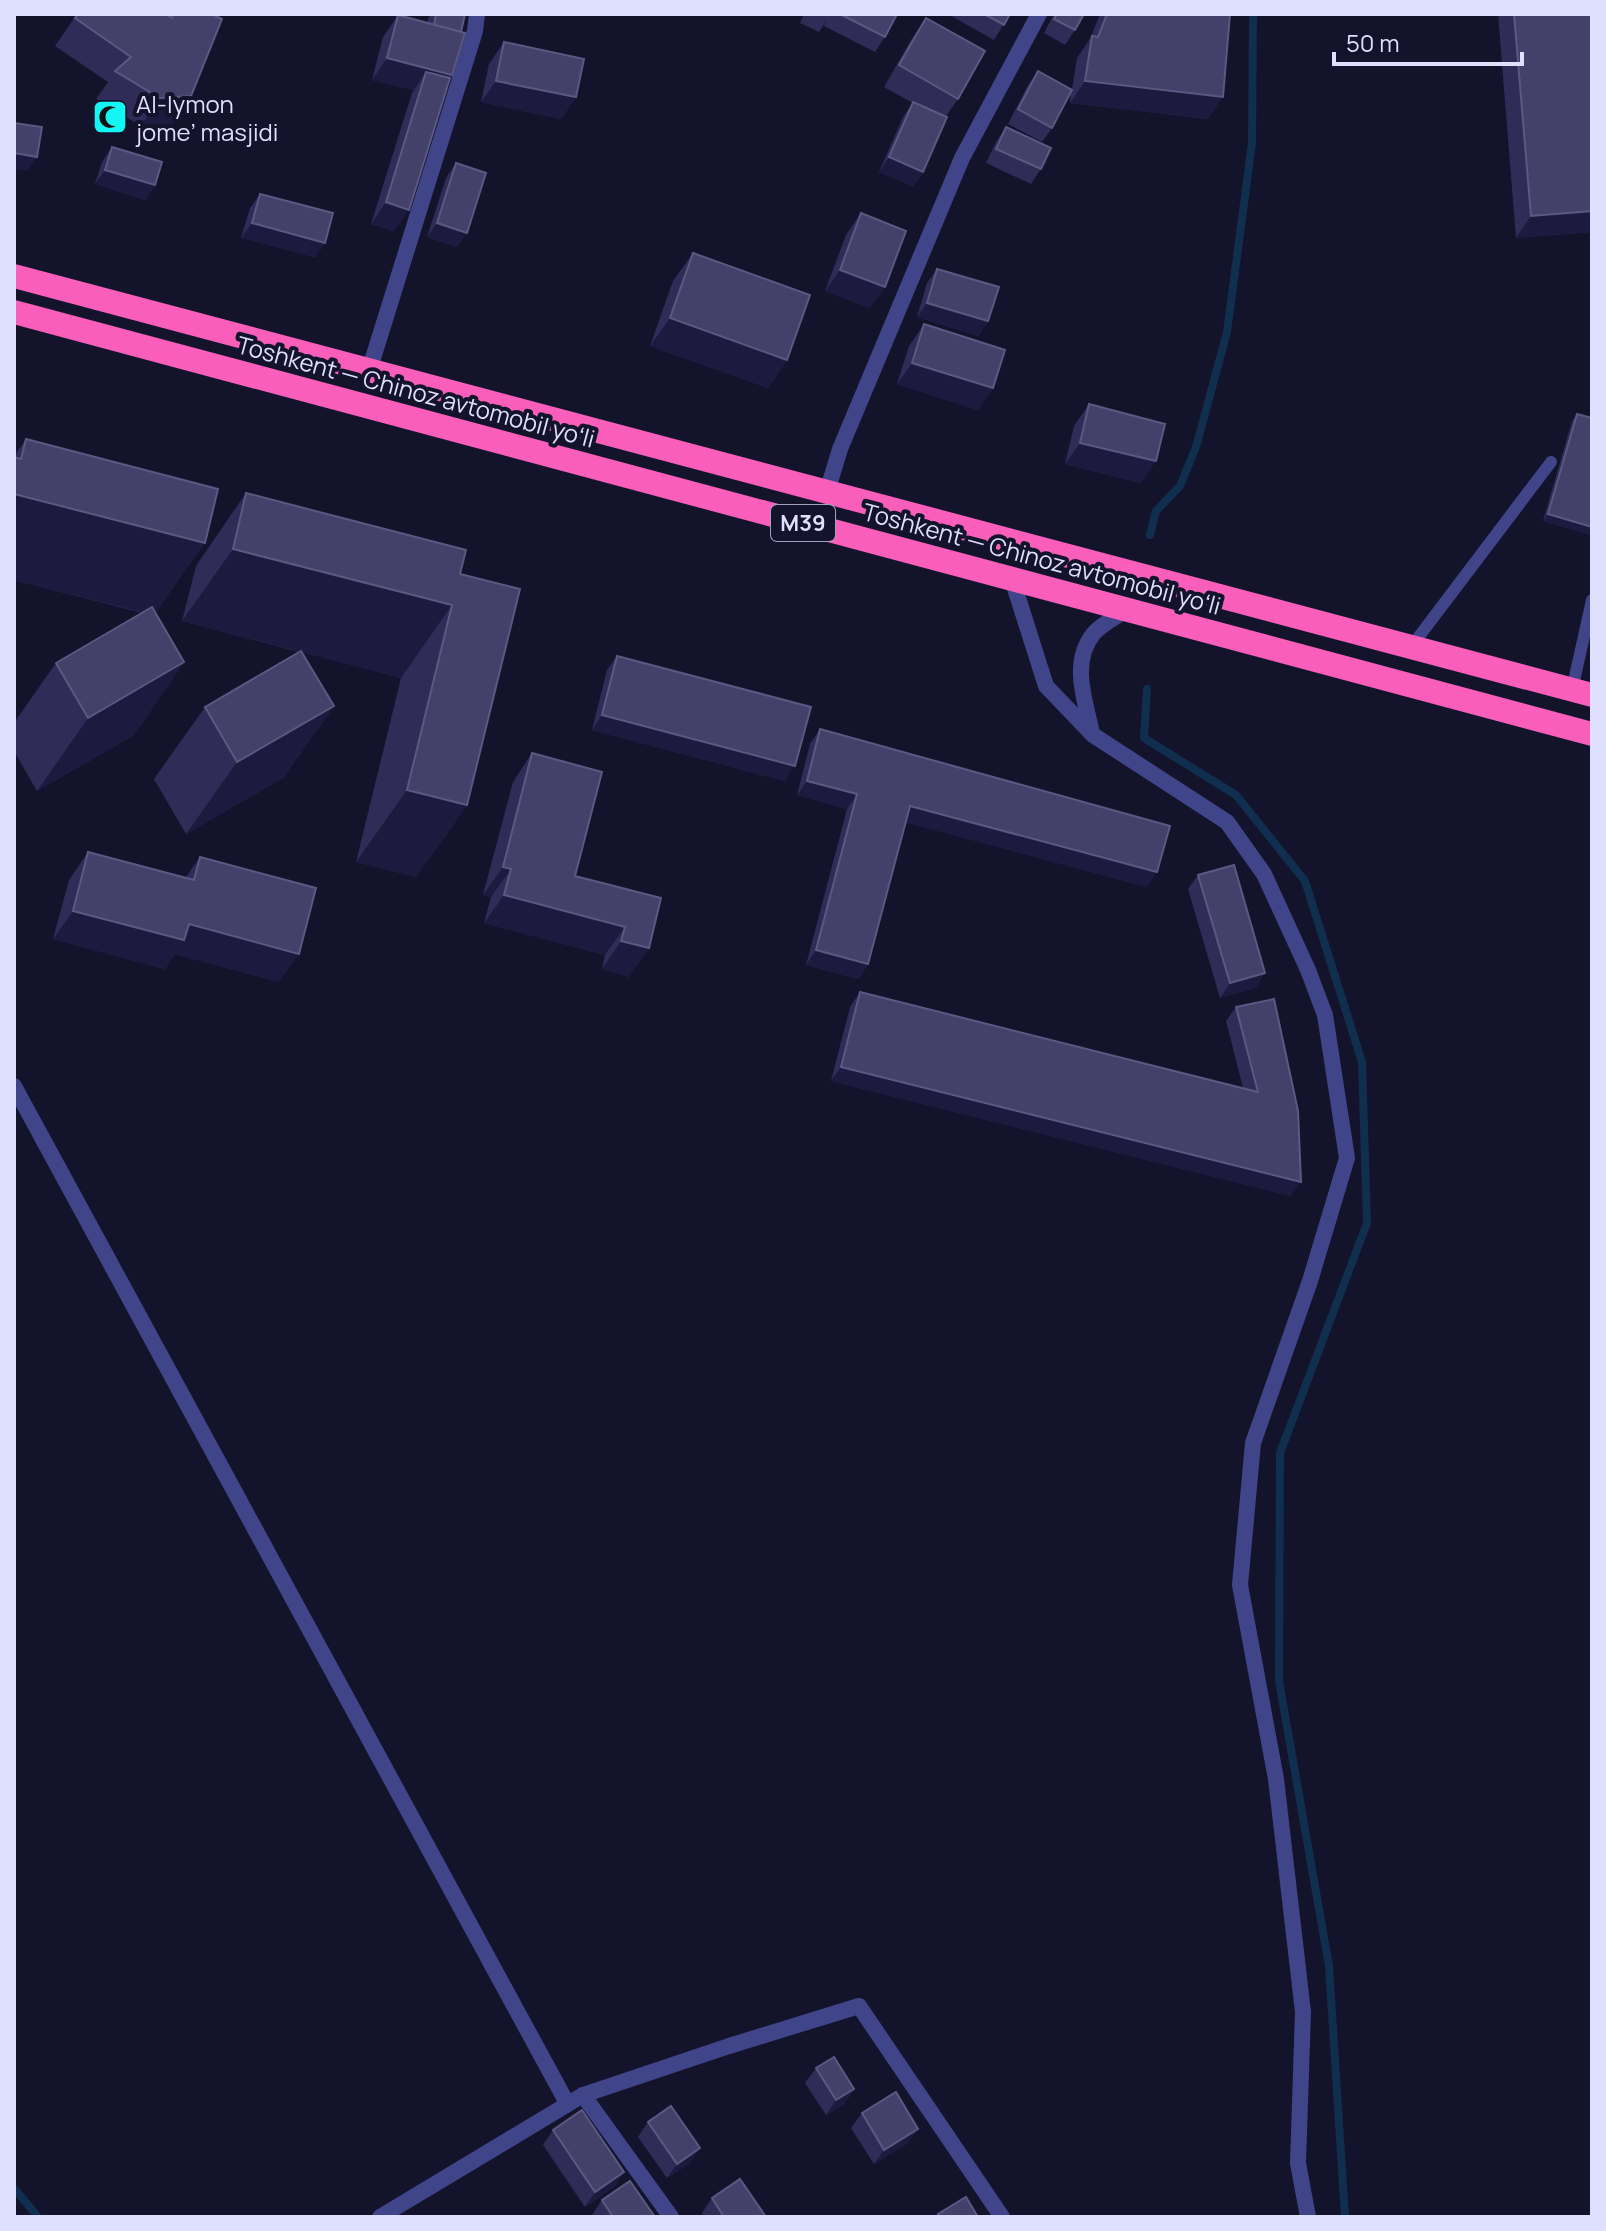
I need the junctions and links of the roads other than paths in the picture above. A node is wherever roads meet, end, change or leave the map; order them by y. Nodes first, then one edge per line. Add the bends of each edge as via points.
1 (477, 14) edge
2 (1039, 14) edge
3 (14, 276) edge
4 (14, 312) edge
5 (60, 324) junction
6 (14, 332) edge
7 (369, 371) junction
8 (458, 394) junction
9 (437, 425) junction
10 (1551, 462) dead end
11 (827, 492) junction
12 (1012, 579) junction
13 (1592, 600) edge
14 (1126, 610) junction
15 (1411, 647) junction
16 (1582, 693) edge
17 (1592, 734) edge
18 (1093, 735) junction
19 (14, 1086) edge
20 (583, 2095) junction
21 (567, 2103) junction
22 (380, 2217) edge
23 (671, 2217) edge
24 (1002, 2217) edge
25 (1308, 2217) edge

1 - 7 street
2 - 11 street via 962,158 840,449
3 - 7 highway, Toshkent — Chinoz avtomobil yoʻli / M39
4 - 5 highway, Toshkent — Chinoz avtomobil yoʻli / M39
5 - 6 highway
5 - 9 highway, Toshkent — Chinoz avtomobil yoʻli / M39
7 - 8 highway, Toshkent — Chinoz avtomobil yoʻli / M39
8 - 9 highway via 434,403
8 - 11 highway, Toshkent — Chinoz avtomobil yoʻli / M39
9 - 12 highway, Toshkent — Chinoz avtomobil yoʻli / M39
10 - 15 lane
11 - 15 highway, Toshkent — Chinoz avtomobil yoʻli / M39
12 - 14 highway, Toshkent — Chinoz avtomobil yoʻli / M39
12 - 18 street via 1046,686
13 - 16 lane
14 - 17 highway, Toshkent — Chinoz avtomobil yoʻli / M39
14 - 18 street via 1095,632 1079,670
15 - 16 highway, Toshkent — Chinoz avtomobil yoʻli / M39
18 - 25 street via 1227,822 1264,874 1325,1015 1347,1158 1253,1443 1240,1585 1276,1779 1303,2012 1298,2163
19 - 21 street
20 - 21 street
20 - 23 street
20 - 24 street via 859,2006
21 - 22 street

